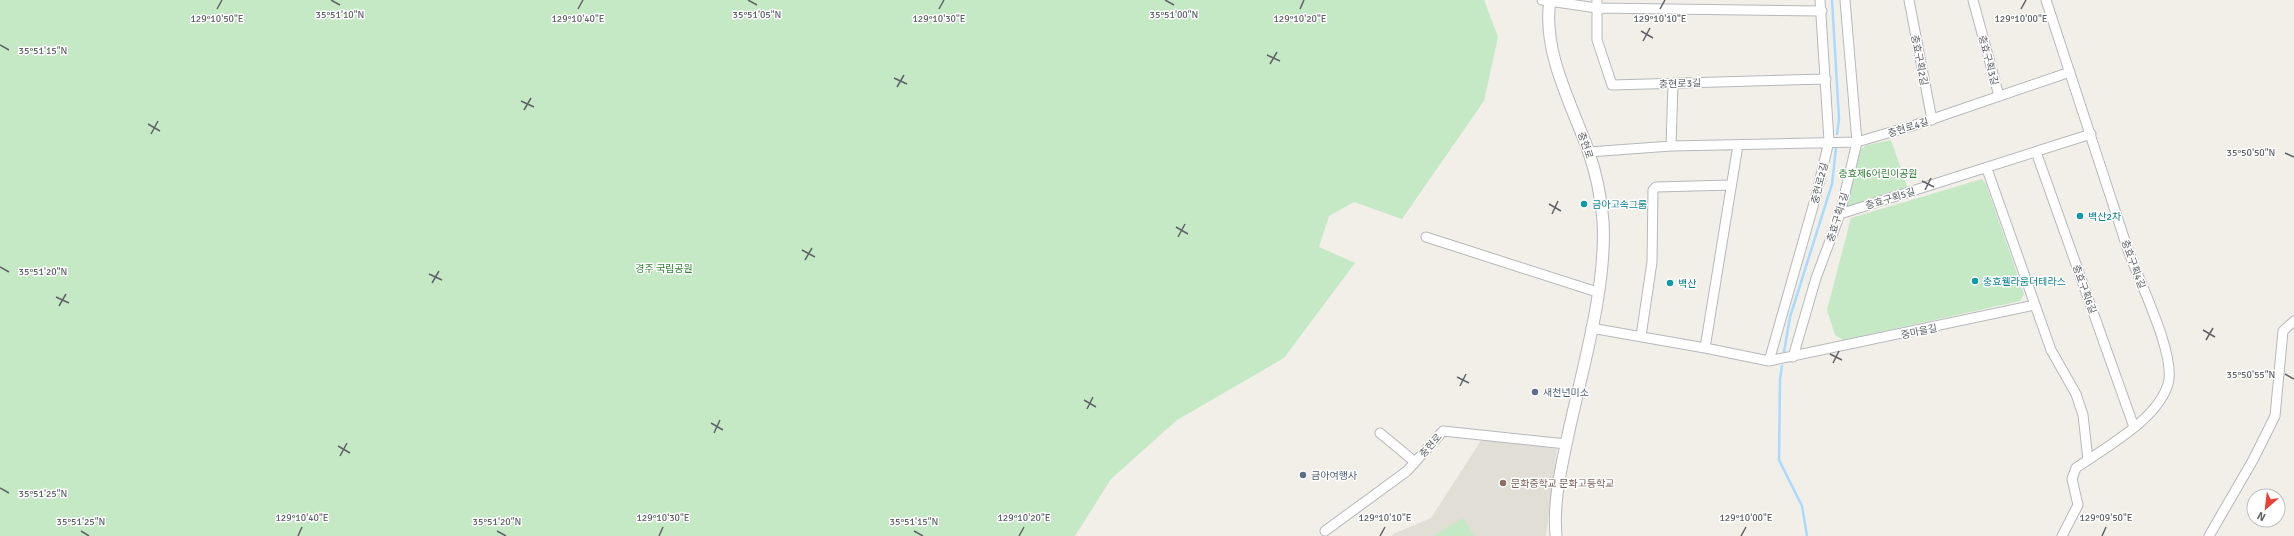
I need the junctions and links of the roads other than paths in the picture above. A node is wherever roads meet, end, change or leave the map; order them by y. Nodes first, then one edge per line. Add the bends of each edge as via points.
1 (1820, 0) edge
2 (1845, 0) edge
3 (1909, 0) edge
4 (1973, 0) edge
5 (2046, 0) edge
6 (1547, 1) edge
7 (1597, 4) edge
8 (1822, 11) junction
9 (2070, 72) junction
10 (1826, 79) junction
11 (1673, 83) junction
12 (1999, 96) junction
13 (1932, 120) junction
14 (2091, 134) junction
15 (1829, 141) junction
16 (1857, 142) junction
17 (1738, 145) junction
18 (1671, 146) junction
19 (1589, 152) junction
20 (2036, 152) junction
21 (1987, 168) junction
22 (1731, 184) junction
23 (1840, 214) junction
24 (1426, 237) dead end
25 (1597, 292) junction
26 (2034, 305) junction
27 (2294, 321) edge
28 (1591, 328) junction
29 (1641, 336) junction
30 (1705, 348) junction
31 (1793, 357) junction
32 (1769, 361) junction
33 (2134, 427) junction
34 (1380, 433) dead end
35 (1566, 444) junction
36 (2088, 460) junction
37 (1415, 462) junction
38 (1325, 531) dead end
39 (1556, 536) edge
40 (2062, 536) edge
41 (2209, 536) edge

1 - 8 street, 충현로2길
2 - 16 street, 충효구획1길
3 - 13 street, 충효구획2길
4 - 12 street, 충효구획3길
5 - 9 street, 충효구획4길
6 - 7 street
6 - 19 street, 충현로 via 1552,50
7 - 8 street
7 - 11 street, 충현로3길 via 1597,40 1612,85
8 - 10 street, 충현로2길
9 - 12 street, 충현로4길
9 - 14 street, 충효구획4길
10 - 11 street, 충현로3길
10 - 15 street, 충현로2길
11 - 18 street
12 - 13 street, 충현로4길
13 - 16 street, 충현로4길
14 - 20 street, 충효구획5길
14 - 33 street, 충효구획4길 via 2128,251 2160,331 2169,370 2168,384 2161,401 2148,417
15 - 16 street, 충현로4길
15 - 17 street, 충현로4길
15 - 32 street, 충현로2길
16 - 23 street, 충효구획1길
17 - 18 street, 충현로4길
17 - 22 street
18 - 19 street, 충현로4길
19 - 25 street, 충현로 via 1603,220 1603,245
20 - 21 street, 충효구획5길
20 - 33 street, 충효구획6길
21 - 23 street, 충효구획5길
21 - 26 street
22 - 29 street via 1656,187 1653,190 1652,262
22 - 30 street
23 - 31 street, 충효구획1길 via 1816,278
24 - 25 street
25 - 28 street, 충현로
26 - 31 street, 중마을길
26 - 36 street via 2051,350 2076,394 2083,416
27 - 41 street via 2283,331 2275,416
28 - 29 street, 중마을길
28 - 35 street, 충현로
29 - 30 street, 중마을길
30 - 32 street, 중마을길
31 - 32 street, 중마을길
33 - 36 street, 충효구획4길
34 - 37 street, 충현로
35 - 37 street, 충현로 via 1443,431
35 - 39 street, 충현로 via 1554,511
36 - 40 street, 충효구획4길 via 2074,472 2072,479 2078,505
37 - 38 street, 충현로 via 1407,471

